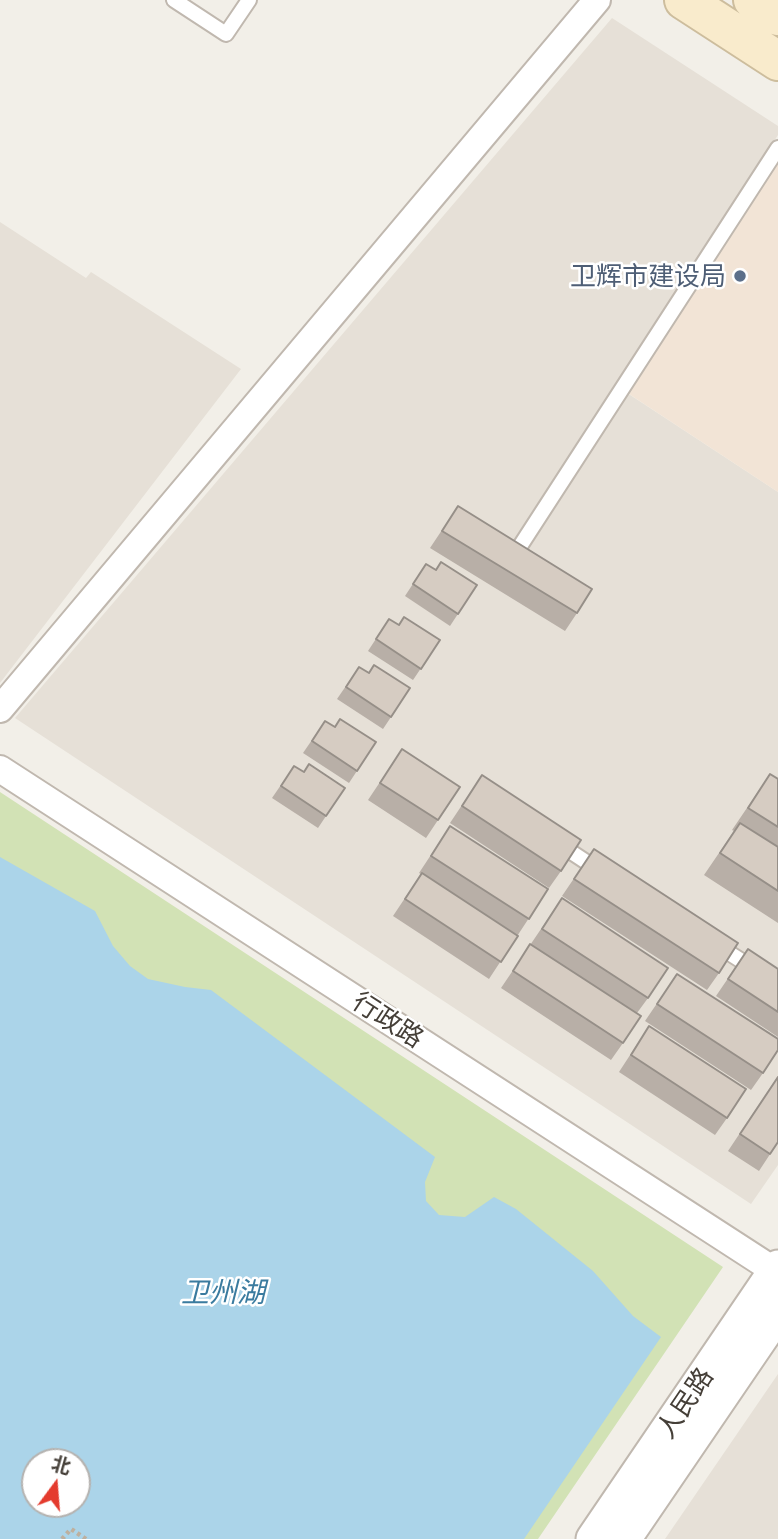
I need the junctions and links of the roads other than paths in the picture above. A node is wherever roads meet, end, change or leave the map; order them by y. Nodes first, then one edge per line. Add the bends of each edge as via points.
1 (174, 0) edge
2 (249, 0) edge
3 (597, 0) edge
4 (684, 0) edge
5 (753, 0) edge
6 (778, 16) edge
7 (778, 61) edge
8 (778, 148) edge
9 (515, 554) edge
10 (0, 709) edge
11 (0, 769) edge
12 (542, 834) edge
13 (613, 879) edge
14 (707, 939) edge
15 (778, 984) edge
16 (777, 1269) edge
17 (778, 1313) edge
18 (593, 1539) edge
19 (624, 1539) edge

1 - 2 lane via 226,34
3 - 10 street
4 - 7 main road
5 - 6 main road
8 - 9 lane
11 - 16 street, 行政路
12 - 13 lane
14 - 15 lane
16 - 18 street, 人民路
17 - 19 street, 人民路

